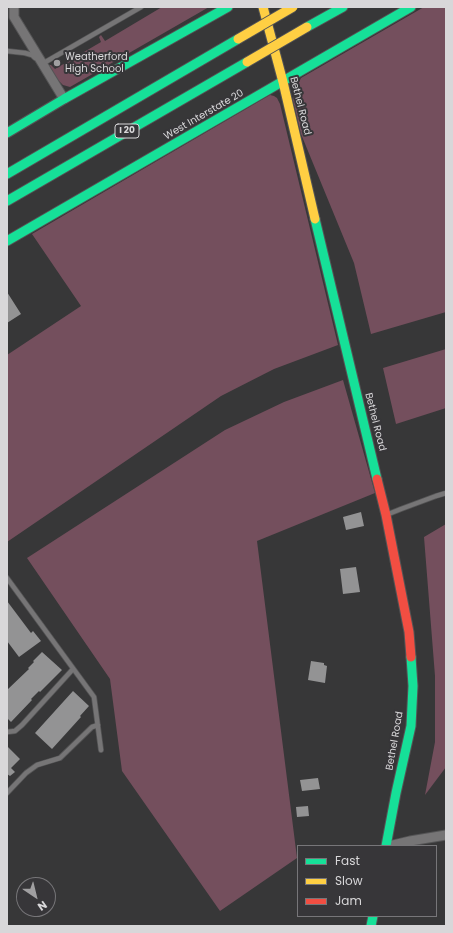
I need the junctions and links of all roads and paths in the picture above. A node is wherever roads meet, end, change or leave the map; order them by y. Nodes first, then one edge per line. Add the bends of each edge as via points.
1 (14, 7) edge
2 (141, 7) edge
3 (228, 7) edge
4 (262, 7) edge
5 (293, 7) edge
6 (343, 7) edge
7 (411, 7) edge
8 (7, 51) edge
9 (43, 64) junction
10 (283, 82) junction
11 (64, 100) junction
12 (7, 133) edge
13 (7, 174) edge
14 (7, 201) edge
15 (7, 241) edge
16 (446, 493) edge
17 (386, 515) junction
18 (7, 578) edge
19 (73, 669) junction
20 (98, 725) junction
21 (7, 732) edge
22 (102, 750) dead end
23 (7, 793) edge
24 (446, 835) edge
25 (388, 845) edge
26 (392, 845) edge

1 - 9 street via 14,17
2 - 9 lane
3 - 11 main road
4 - 10 main road, Bethel Road
5 - 13 main road, I 20, bridge
6 - 14 main road, I 20, bridge
7 - 10 main road, West Interstate 20
8 - 9 lane via 32,55
9 - 11 street
10 - 15 main road, West Interstate 20
10 - 17 main road, Bethel Road
11 - 12 main road
16 - 17 lane
17 - 25 main road, Bethel Road via 409,632 413,686 411,726 396,793
18 - 19 lane
19 - 20 lane via 94,697
19 - 21 lane via 22,725 15,731
20 - 22 lane
20 - 23 lane via 92,727 60,758 26,773
24 - 26 street

